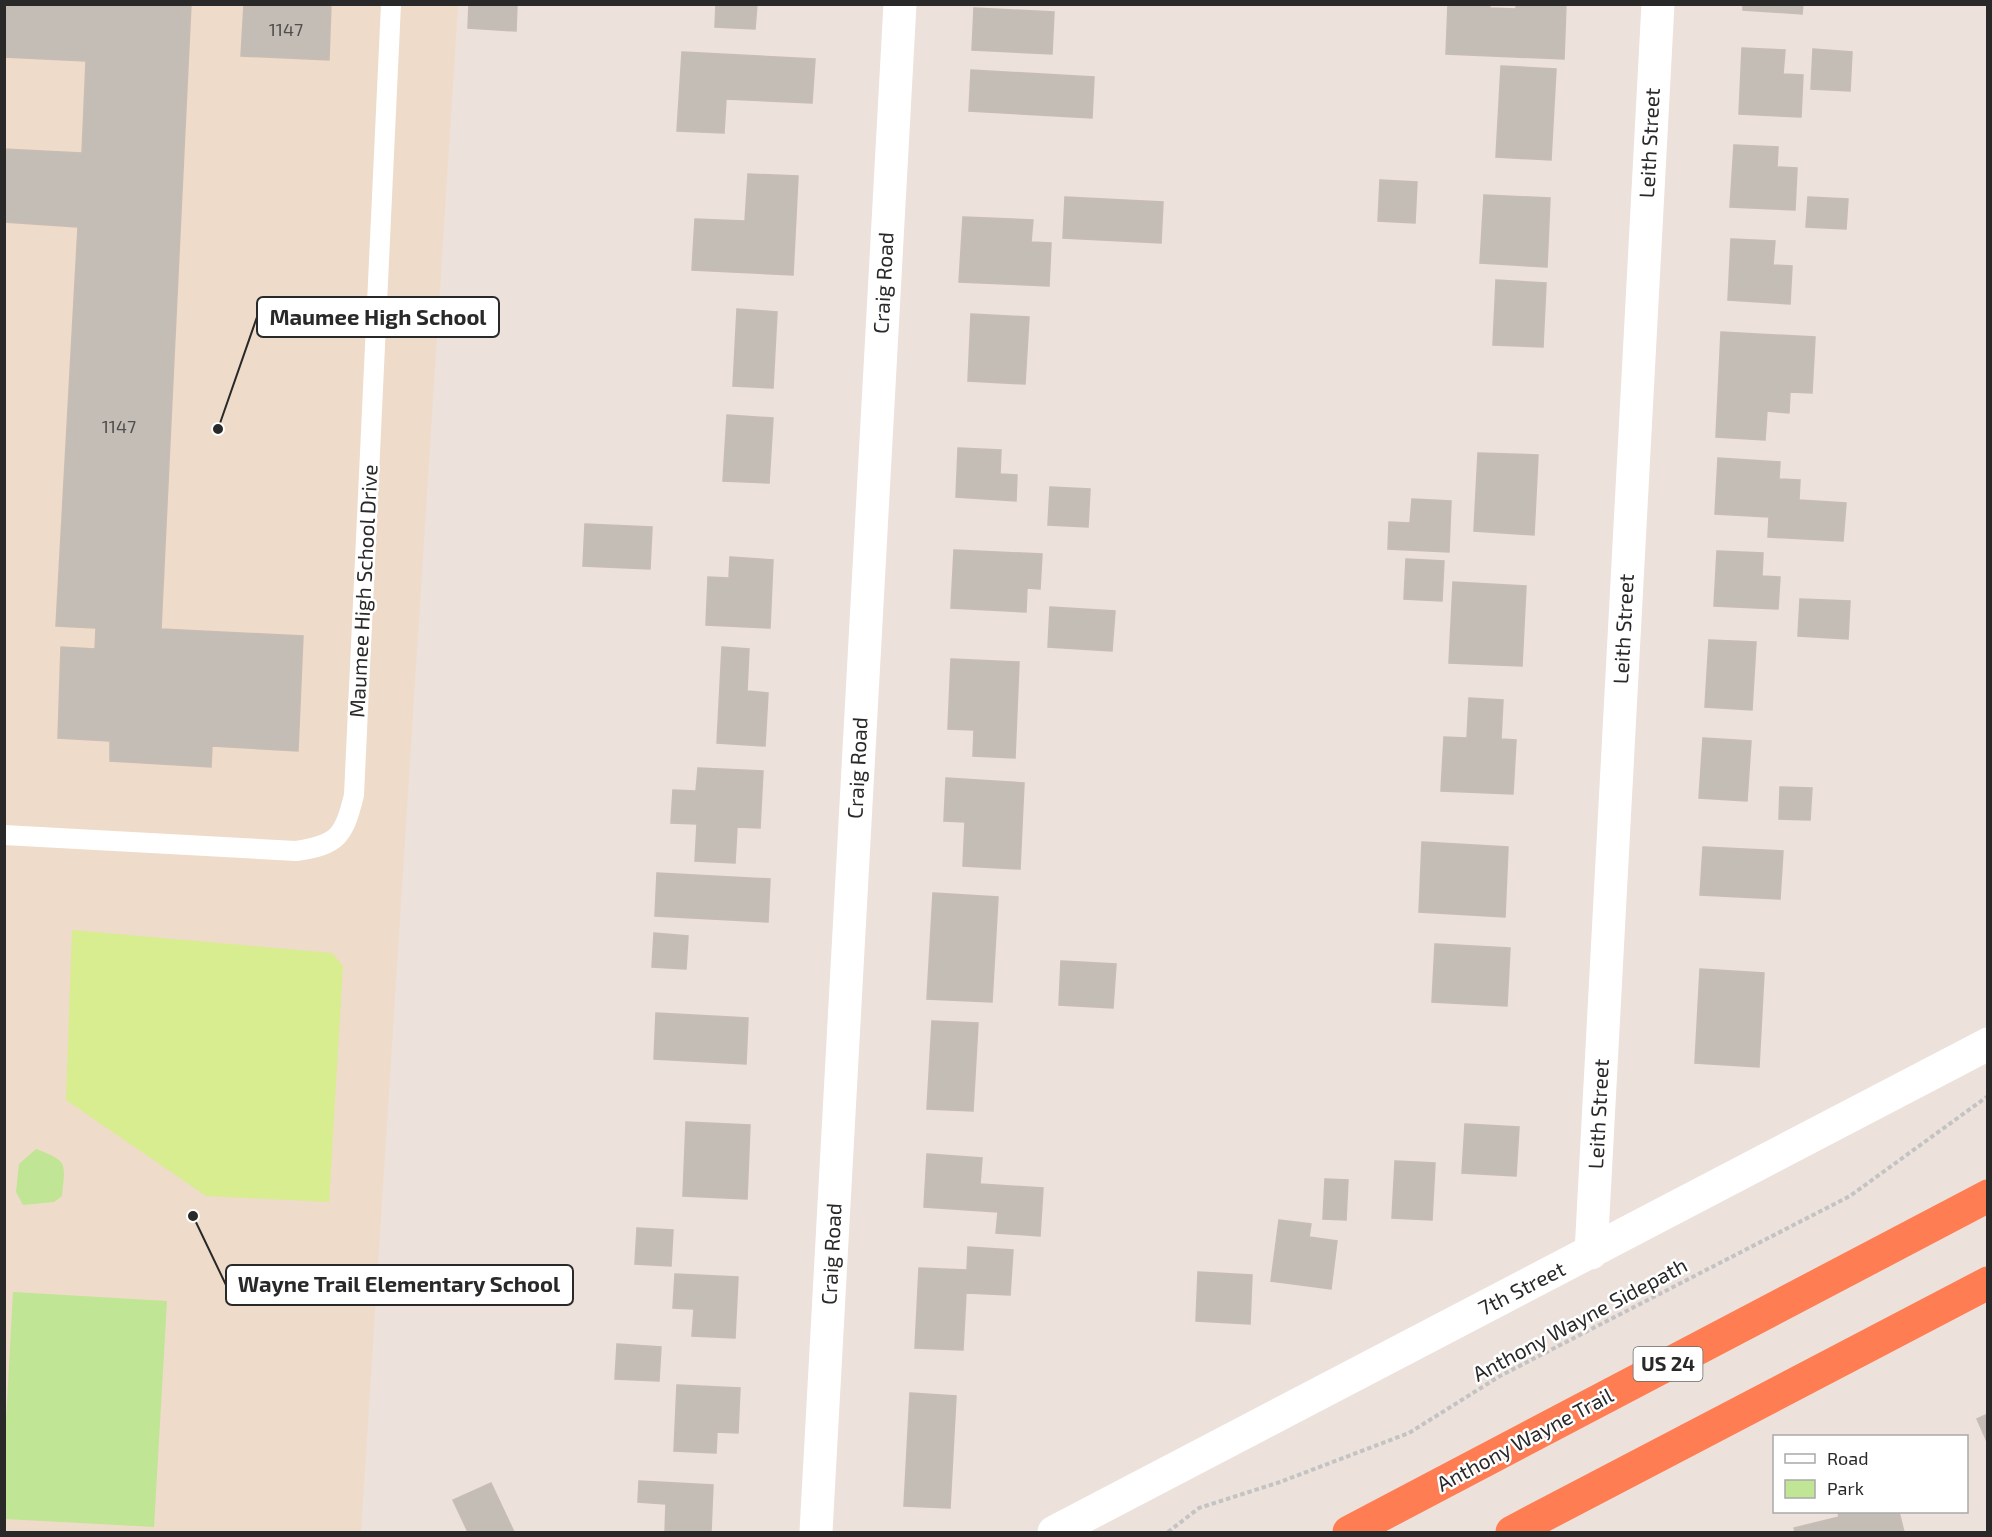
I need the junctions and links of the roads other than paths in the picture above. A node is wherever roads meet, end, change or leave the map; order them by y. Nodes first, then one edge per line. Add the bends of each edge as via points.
1 (391, 4) edge
2 (900, 4) edge
3 (1658, 4) edge
4 (4, 835) edge
5 (1988, 1044) edge
6 (1988, 1196) edge
7 (1591, 1253) junction
8 (1988, 1283) edge
9 (816, 1533) edge
10 (1054, 1533) edge
11 (1349, 1533) edge
12 (1512, 1533) edge

1 - 4 lane, Maumee High School Drive via 354,795 348,819 336,840 296,851
2 - 9 street, Craig Road
3 - 7 street, Leith Street
5 - 7 street, 7th Street
6 - 11 highway, Anthony Wayne Trail / US 24
7 - 10 street, 7th Street
8 - 12 highway

